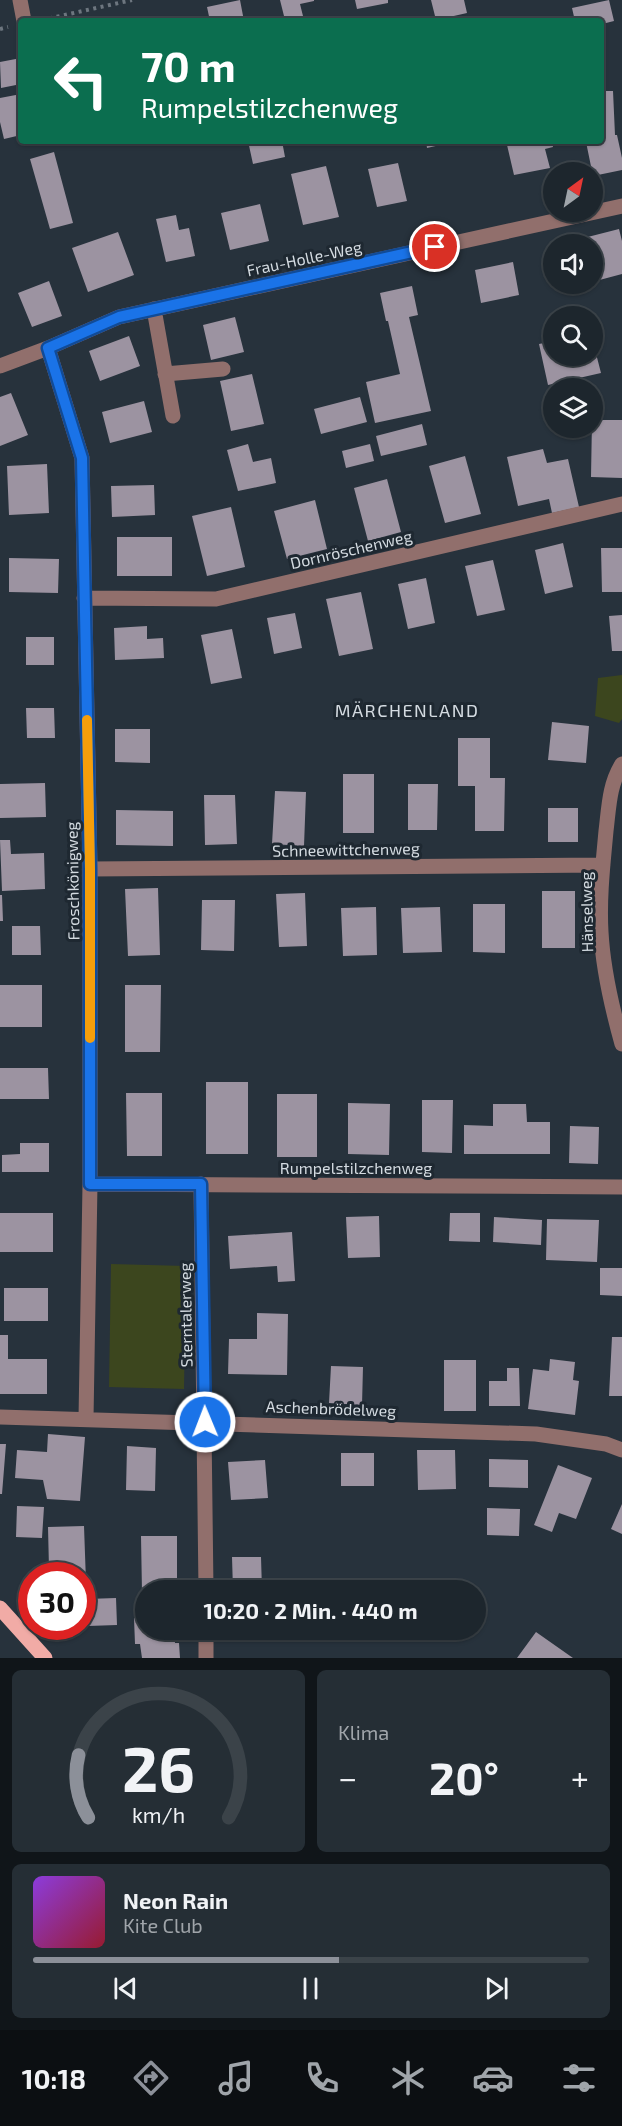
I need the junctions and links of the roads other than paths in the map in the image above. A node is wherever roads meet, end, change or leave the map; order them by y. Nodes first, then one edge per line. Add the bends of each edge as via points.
1 (20, 0) edge
2 (23, 18) edge
3 (622, 206) edge
4 (154, 309) junction
5 (48, 348) junction
6 (0, 366) edge
7 (223, 369) dead end
8 (165, 374) junction
9 (173, 416) dead end
10 (622, 504) edge
11 (84, 598) junction
12 (622, 765) edge
13 (603, 865) junction
14 (90, 869) junction
15 (622, 1044) edge
16 (90, 1184) junction
17 (201, 1184) junction
18 (622, 1187) edge
19 (0, 1417) edge
20 (86, 1419) junction
21 (205, 1422) junction
22 (622, 1450) edge
23 (206, 1580) edge
24 (0, 1608) edge
25 (206, 1640) edge
26 (45, 1658) edge
27 (206, 1658) edge

1 - 2 street
3 - 4 street, Frau-Holle-Weg
4 - 5 street, Frau-Holle-Weg via 119,317
4 - 8 street
5 - 6 street, Frau-Holle-Weg
5 - 11 street, Froschkönigweg via 82,458
7 - 8 street
8 - 9 street
10 - 11 street, Dornröschenweg via 216,598
11 - 14 street, Froschkönigweg
12 - 13 street, Hänselweg via 614,778
13 - 14 street, Schneewittchenweg
13 - 15 street, Hänselweg via 601,932 611,1002
14 - 16 street, Froschkönigweg
16 - 17 street, Rumpelstilzchenweg
16 - 20 street, Froschkönigweg
17 - 18 street, Rumpelstilzchenweg
17 - 21 street, Sterntalerweg
19 - 20 street, Aschenbrödelweg
20 - 21 street, Aschenbrödelweg
21 - 22 street, Aschenbrödelweg via 536,1434
21 - 23 street, Sterntalerweg
24 - 26 main road
25 - 27 street

